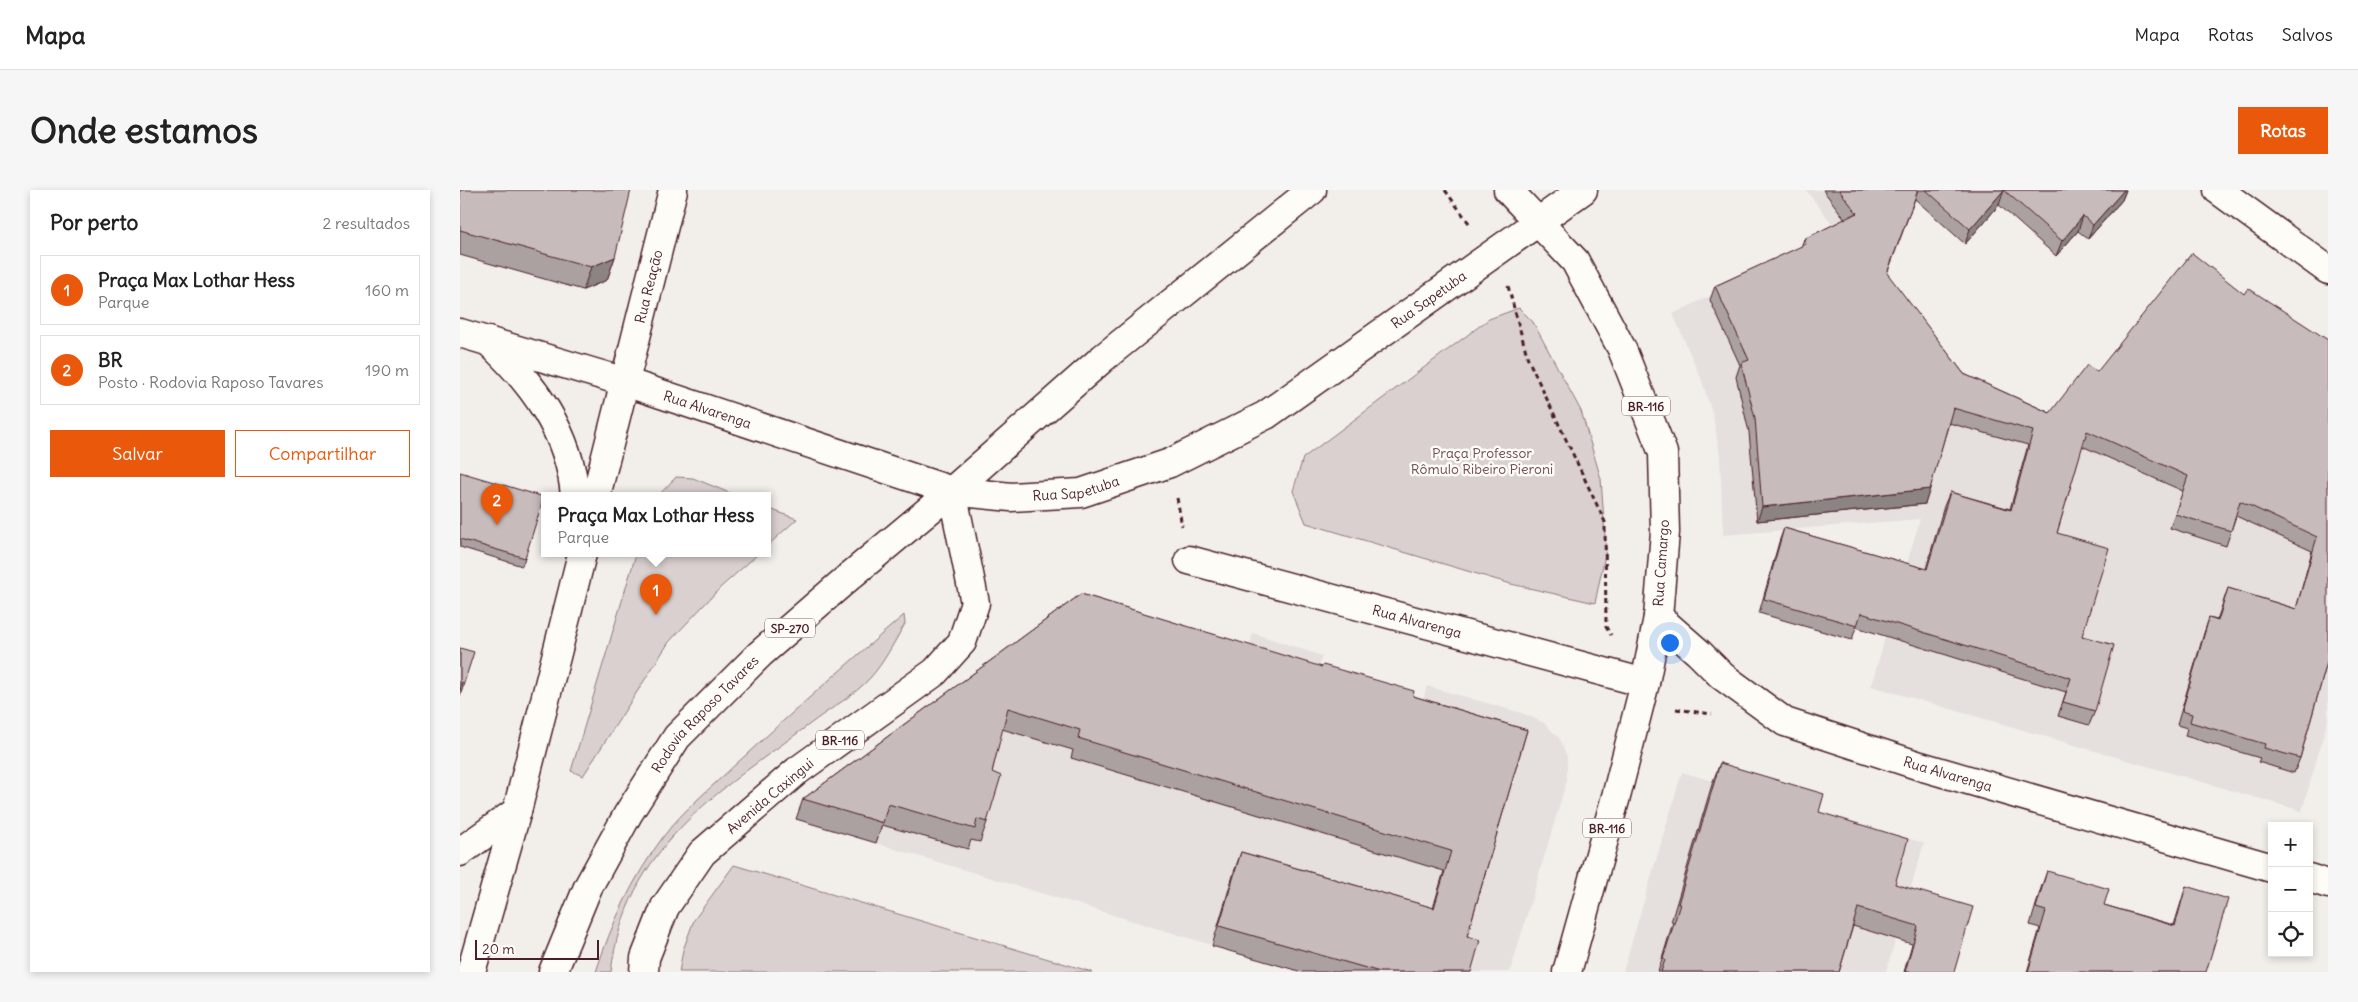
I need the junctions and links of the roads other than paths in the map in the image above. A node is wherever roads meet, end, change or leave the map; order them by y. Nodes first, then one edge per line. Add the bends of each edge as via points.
1 (673, 190) edge
2 (1312, 190) edge
3 (1508, 190) edge
4 (1583, 190) edge
5 (2218, 190) edge
6 (1538, 223) junction
7 (2328, 270) edge
8 (460, 333) edge
9 (488, 341) junction
10 (625, 382) junction
11 (952, 491) junction
12 (575, 492) edge
13 (597, 492) edge
14 (568, 557) edge
15 (581, 557) edge
16 (1189, 560) road end
17 (574, 586) junction
18 (1658, 616) junction
19 (1644, 683) junction
20 (517, 811) junction
21 (460, 852) edge
22 (2269, 867) edge
23 (2313, 879) edge
24 (2328, 884) edge
25 (471, 972) edge
26 (553, 972) edge
27 (644, 972) edge
28 (1567, 972) edge

1 - 10 main road, Rua Reação
2 - 11 main road via 1103,358
3 - 6 main road, Rua Camargo / BR-116
4 - 6 main road, Rua Sapetuba
5 - 7 main road
6 - 11 main road, Rua Sapetuba via 1266,415 1170,463 1081,493 1011,497
6 - 18 main road, Rua Camargo / BR-116 via 1575,261 1593,292 1622,349 1663,453 1665,532
8 - 9 main road, Rua Alvarenga
9 - 10 main road, Rua Alvarenga
9 - 12 main road via 528,381 551,417 568,458
10 - 11 main road, Rua Alvarenga
10 - 13 main road
11 - 26 main road, Rodovia Raposo Tavares / SP-270 via 760,654 677,737 628,814 588,887
11 - 27 main road, Avenida Caxingui / BR-116 via 975,603 962,642 935,672 797,771 702,853 665,907 645,958
14 - 17 main road
15 - 17 main road
16 - 19 main road, Rua Alvarenga
17 - 20 main road
18 - 19 main road, Rua Camargo / BR-116
18 - 22 main road, Rua Alvarenga via 1722,676 1785,722 1920,766
19 - 28 main road, Rua Camargo / BR-116
20 - 21 main road
20 - 25 main road
23 - 24 main road

